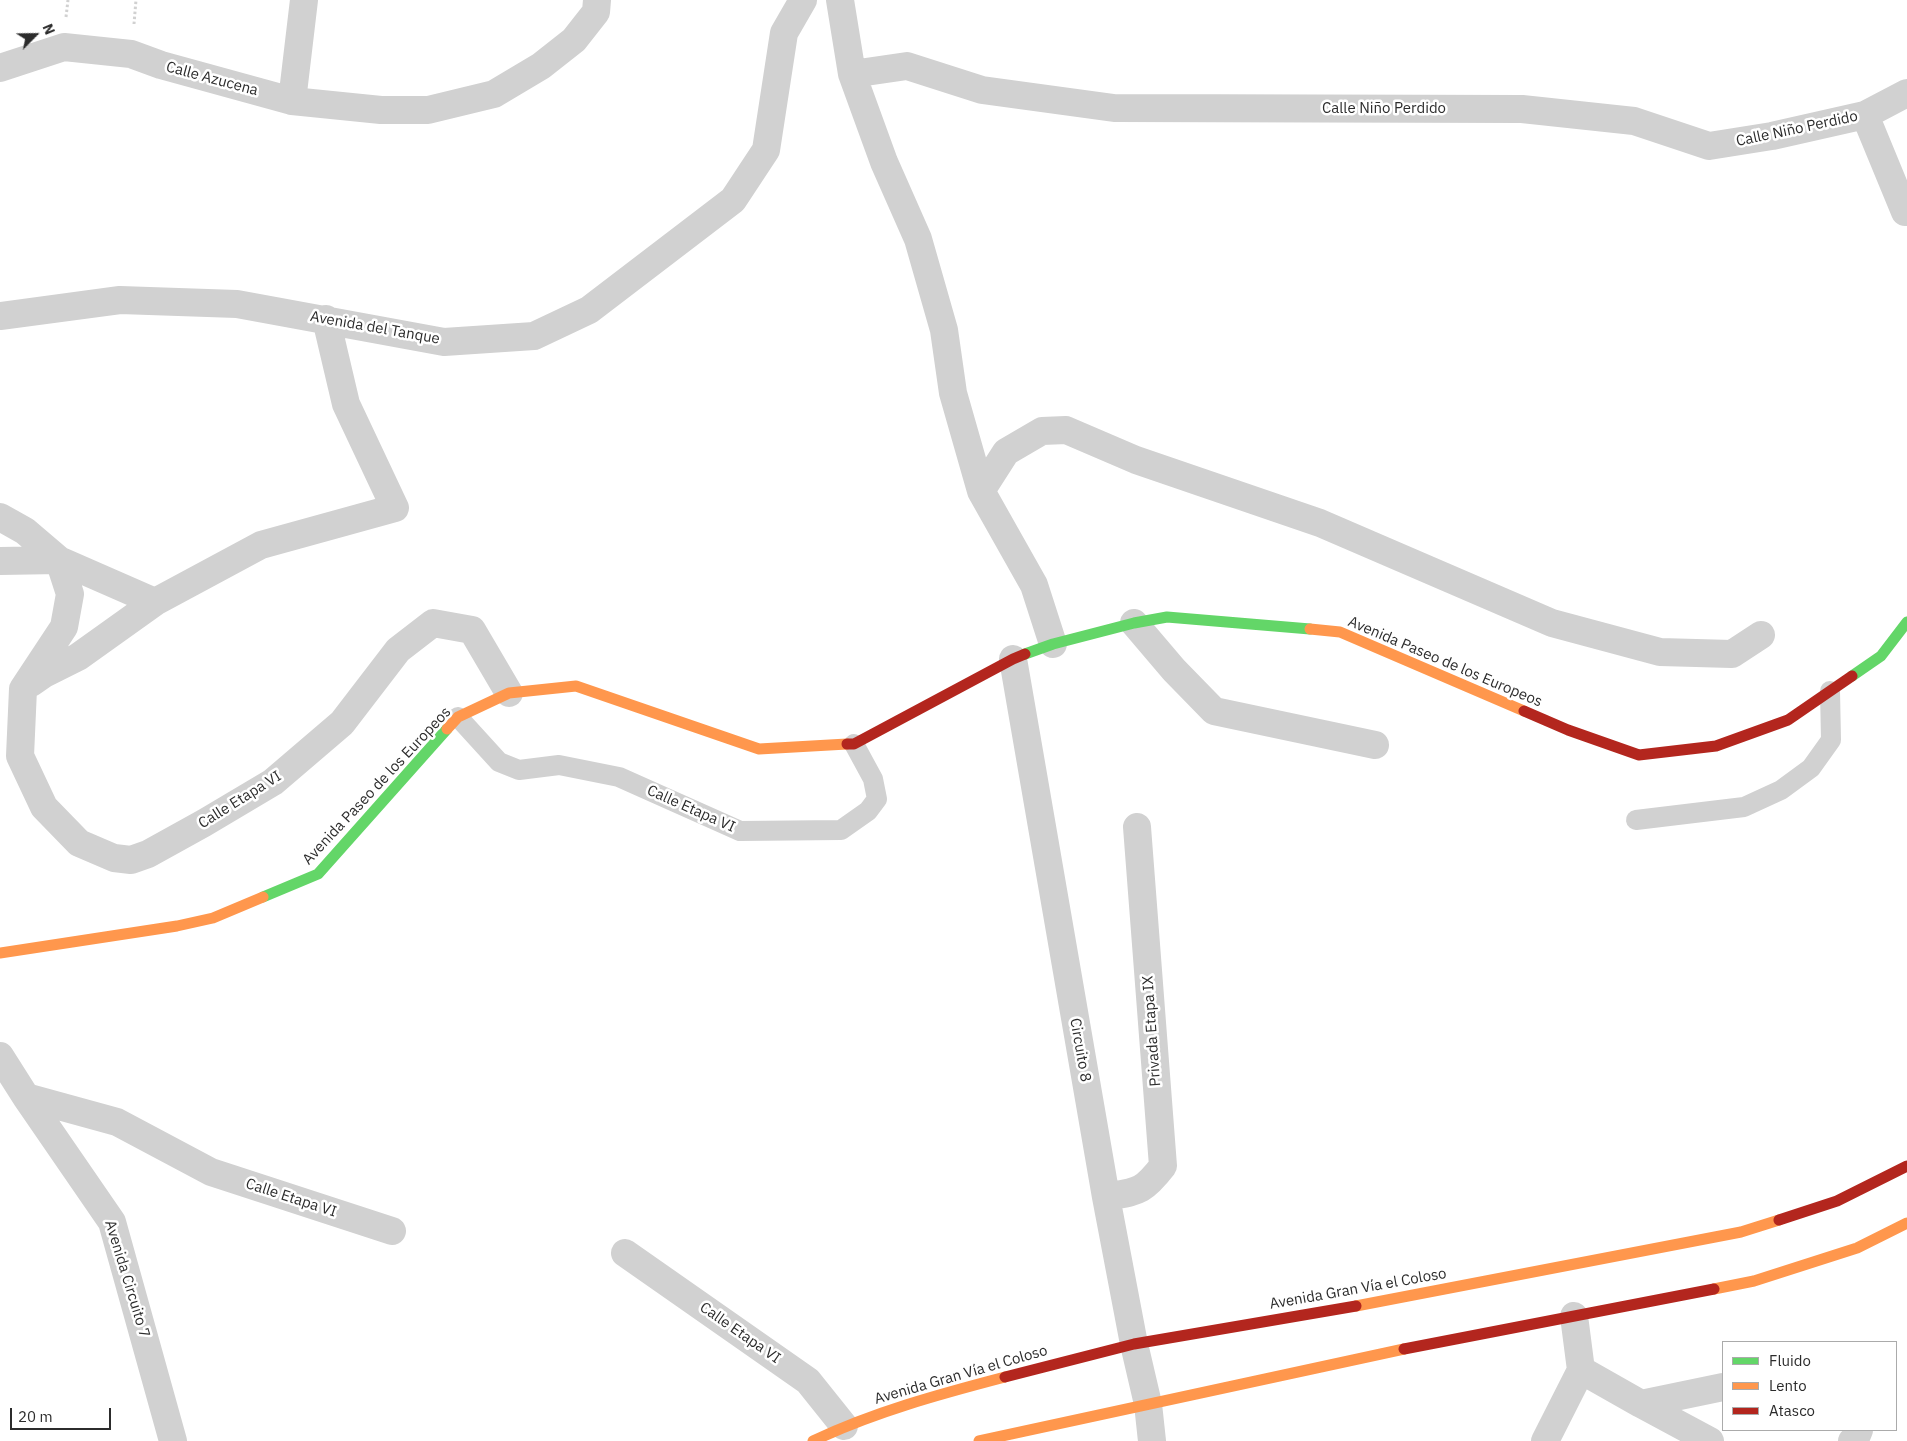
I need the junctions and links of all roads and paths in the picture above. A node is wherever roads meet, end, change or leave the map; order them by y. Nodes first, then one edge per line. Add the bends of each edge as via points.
1 (304, 0) edge
2 (597, 0) edge
3 (803, 0) edge
4 (840, 0) edge
5 (0, 68) edge
6 (852, 74) junction
7 (1907, 93) edge
8 (292, 101) junction
9 (1865, 115) junction
10 (1906, 212) dead end
11 (0, 316) edge
12 (326, 319) junction
13 (981, 491) junction
14 (0, 517) edge
15 (59, 560) junction
16 (0, 561) edge
17 (155, 602) junction
18 (1907, 622) edge
19 (1134, 623) junction
20 (1761, 635) dead end
21 (1053, 644) junction
22 (1013, 659) junction
23 (23, 689) junction
24 (1830, 691) junction
25 (509, 693) junction
26 (458, 718) junction
27 (854, 744) junction
28 (1375, 745) dead end
29 (1636, 820) dead end
30 (1137, 827) dead end
31 (0, 954) edge
32 (0, 1056) edge
33 (26, 1098) junction
34 (1907, 1166) edge
35 (1106, 1197) junction
36 (1907, 1223) edge
37 (392, 1232) dead end
38 (625, 1252) dead end
39 (1574, 1316) junction
40 (1134, 1344) junction
41 (1581, 1370) junction
42 (1722, 1387) edge
43 (1148, 1404) junction
44 (1640, 1404) junction
45 (844, 1426) junction
46 (1859, 1431) edge
47 (983, 1439) edge
48 (174, 1441) edge
49 (814, 1441) edge
50 (1002, 1441) edge
51 (1152, 1441) edge
52 (1545, 1441) edge
53 (1710, 1441) edge
54 (1852, 1441) edge

1 - 8 street
2 - 8 street, Calle Azucena via 596,12 574,40 541,66 494,94 428,110 381,110
3 - 12 street, Avenida del Tanque via 784,33 766,150 733,200 589,310 534,336 444,342
4 - 6 street
5 - 8 street, Calle Azucena via 64,47 131,54
6 - 9 street, Calle Niño Perdido via 907,66 982,90 1114,108 1522,109 1634,121 1709,146
6 - 13 street via 884,162 918,239 944,330 953,393
7 - 9 street, Calle Niño Perdido
9 - 10 street
11 - 12 street, Avenida del Tanque via 120,300 237,304
12 - 17 street via 346,404 395,508 261,545
13 - 20 street via 1006,452 1042,431 1066,430 1136,460 1320,523 1552,624 1660,652 1732,654
13 - 21 street via 1034,585
14 - 15 street via 25,531
15 - 16 street
15 - 17 street
15 - 23 street via 70,594 64,626
17 - 23 street via 78,657
18 - 24 street, Avenida Paseo de los Europeos via 1881,656
19 - 21 street, Avenida Paseo de los Europeos
19 - 24 street, Avenida Paseo de los Europeos via 1167,617 1340,632 1568,730 1639,755 1716,746 1788,720
19 - 28 street via 1214,710
21 - 22 street, Avenida Paseo de los Europeos
22 - 27 street, Avenida Paseo de los Europeos
22 - 35 street, Circuito 8
23 - 25 street, Calle Etapa VI via 20,756 44,807 79,843 114,858 131,860 196,828 273,782 342,723 398,650 433,624 472,630
24 - 29 lane via 1831,740 1811,768 1781,790 1744,807
25 - 26 street, Avenida Paseo de los Europeos
25 - 27 street, Avenida Paseo de los Europeos via 576,686 759,748
26 - 27 lane, Calle Etapa VI via 499,762 519,770 559,765 619,777 740,831 840,830 868,811 876,799 873,779
26 - 31 street, Avenida Paseo de los Europeos via 318,874 213,918
30 - 35 street, Privada Etapa IX via 1163,1166 1151,1182 1138,1191
32 - 33 street, Avenida Circuito 7
33 - 37 street, Calle Etapa VI via 116,1122 211,1172
33 - 48 street, Avenida Circuito 7 via 112,1222
34 - 40 street, Avenida Gran Vía el Coloso via 1837,1201 1741,1232 1397,1299
35 - 40 street, Circuito 8
36 - 39 street via 1857,1248 1754,1281
38 - 45 street, Calle Etapa VI via 808,1381
39 - 41 street
39 - 43 street
40 - 43 street, Circuito 8
40 - 45 street, Avenida Gran Vía el Coloso via 946,1392
41 - 44 street
41 - 52 street
42 - 44 street
43 - 47 street
43 - 51 street, Circuito 8
44 - 53 street
45 - 49 street, Avenida Gran Vía el Coloso
46 - 54 street
47 - 50 street

